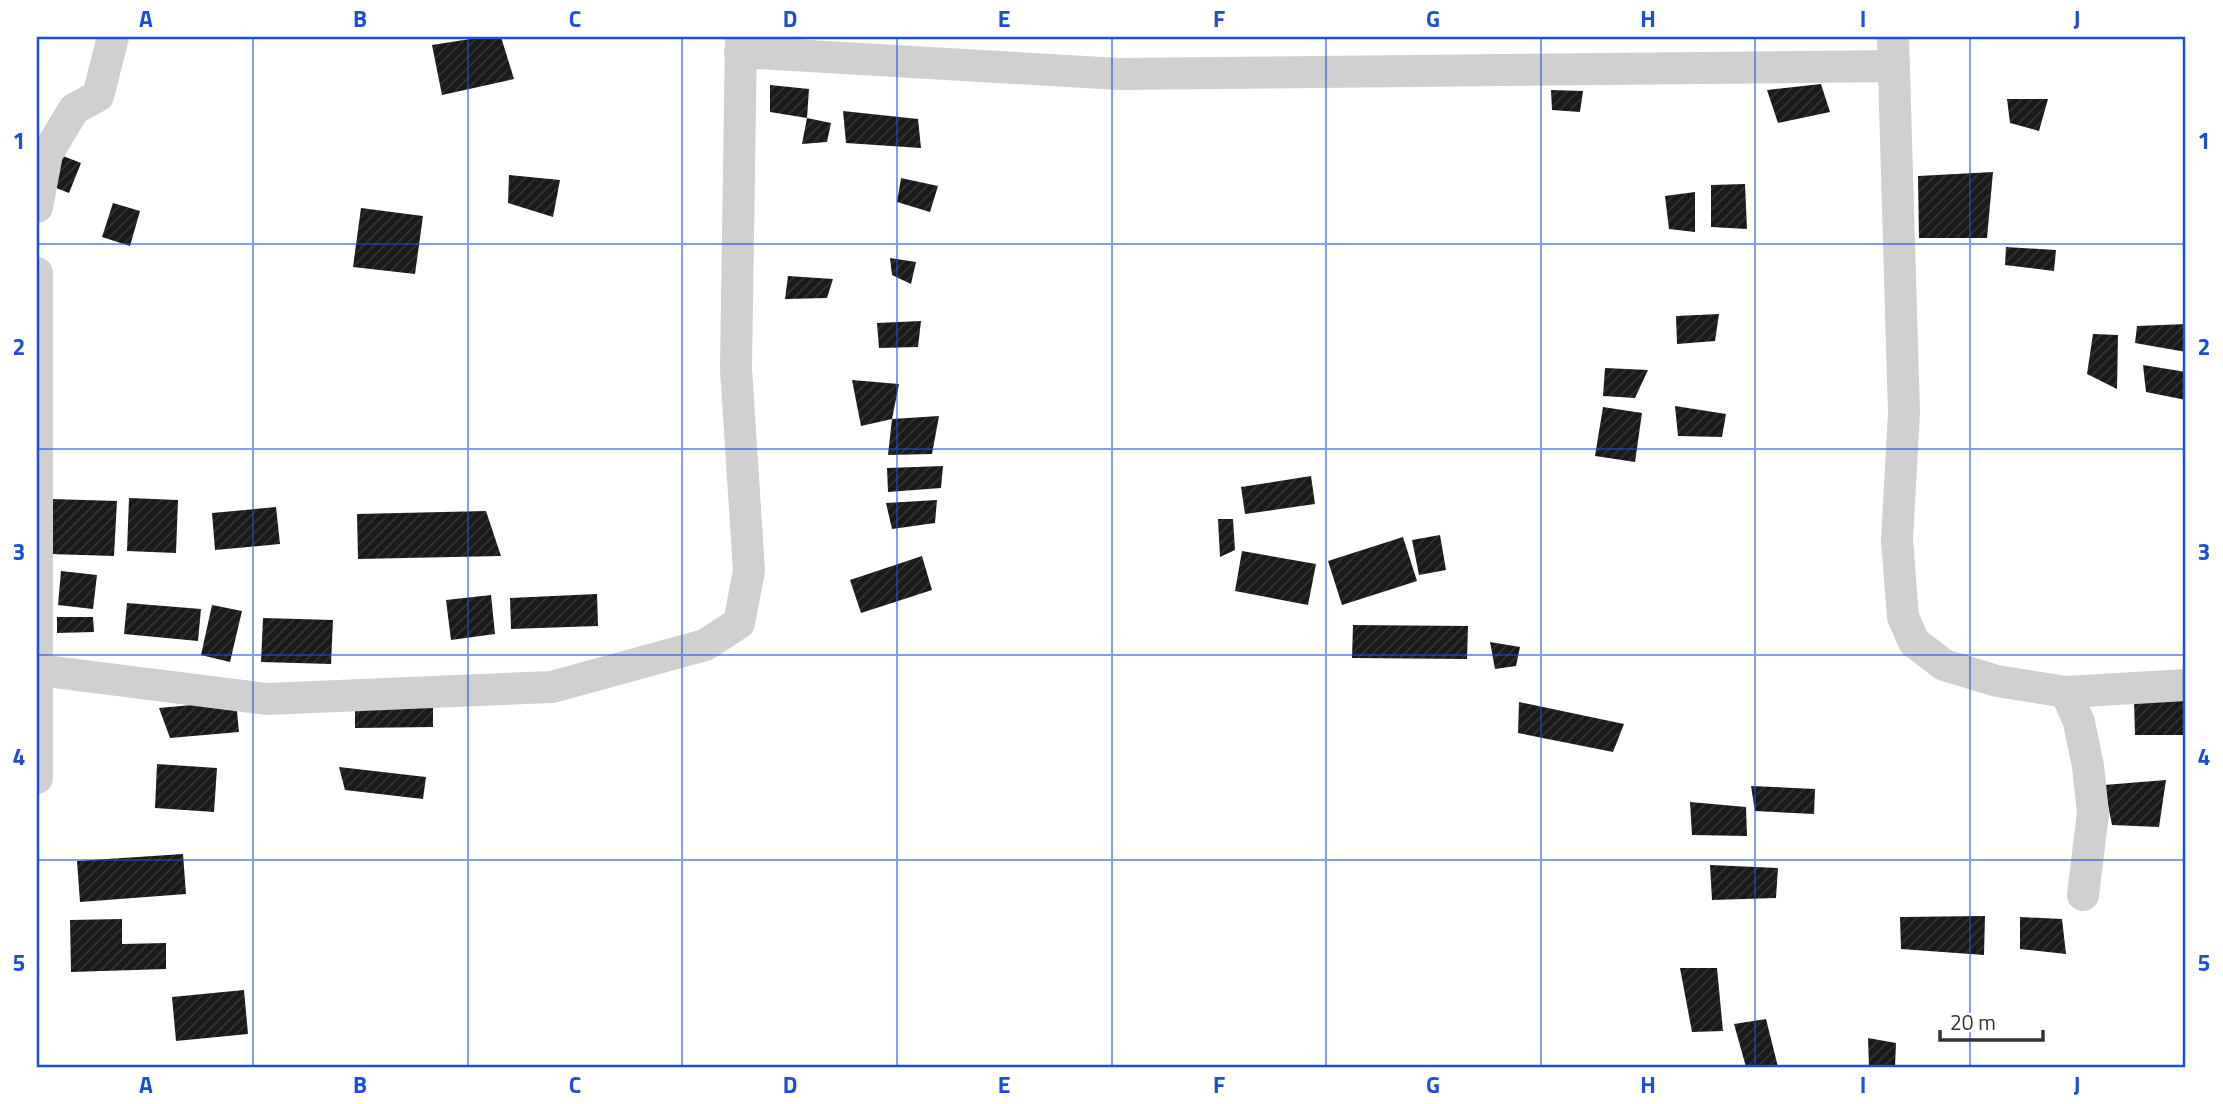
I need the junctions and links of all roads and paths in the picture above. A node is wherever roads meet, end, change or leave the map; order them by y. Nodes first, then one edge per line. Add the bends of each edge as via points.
1 (113, 37) edge
2 (741, 45) edge
3 (1894, 51) edge
4 (37, 207) edge
5 (37, 273) edge
6 (38, 670) edge
7 (2186, 685) edge
8 (2066, 692) junction
9 (37, 778) edge
10 (2083, 895) dead end

1 - 4 street via 98,96 74,109 47,154
2 - 3 street via 1119,74
2 - 6 street via 736,369 749,571 739,623 705,645 552,687 267,699
3 - 8 street via 1903,413 1897,540 1903,617 1914,642 1944,665 1997,681
5 - 6 street
6 - 9 street
7 - 8 street
8 - 10 street via 2079,722 2093,813

